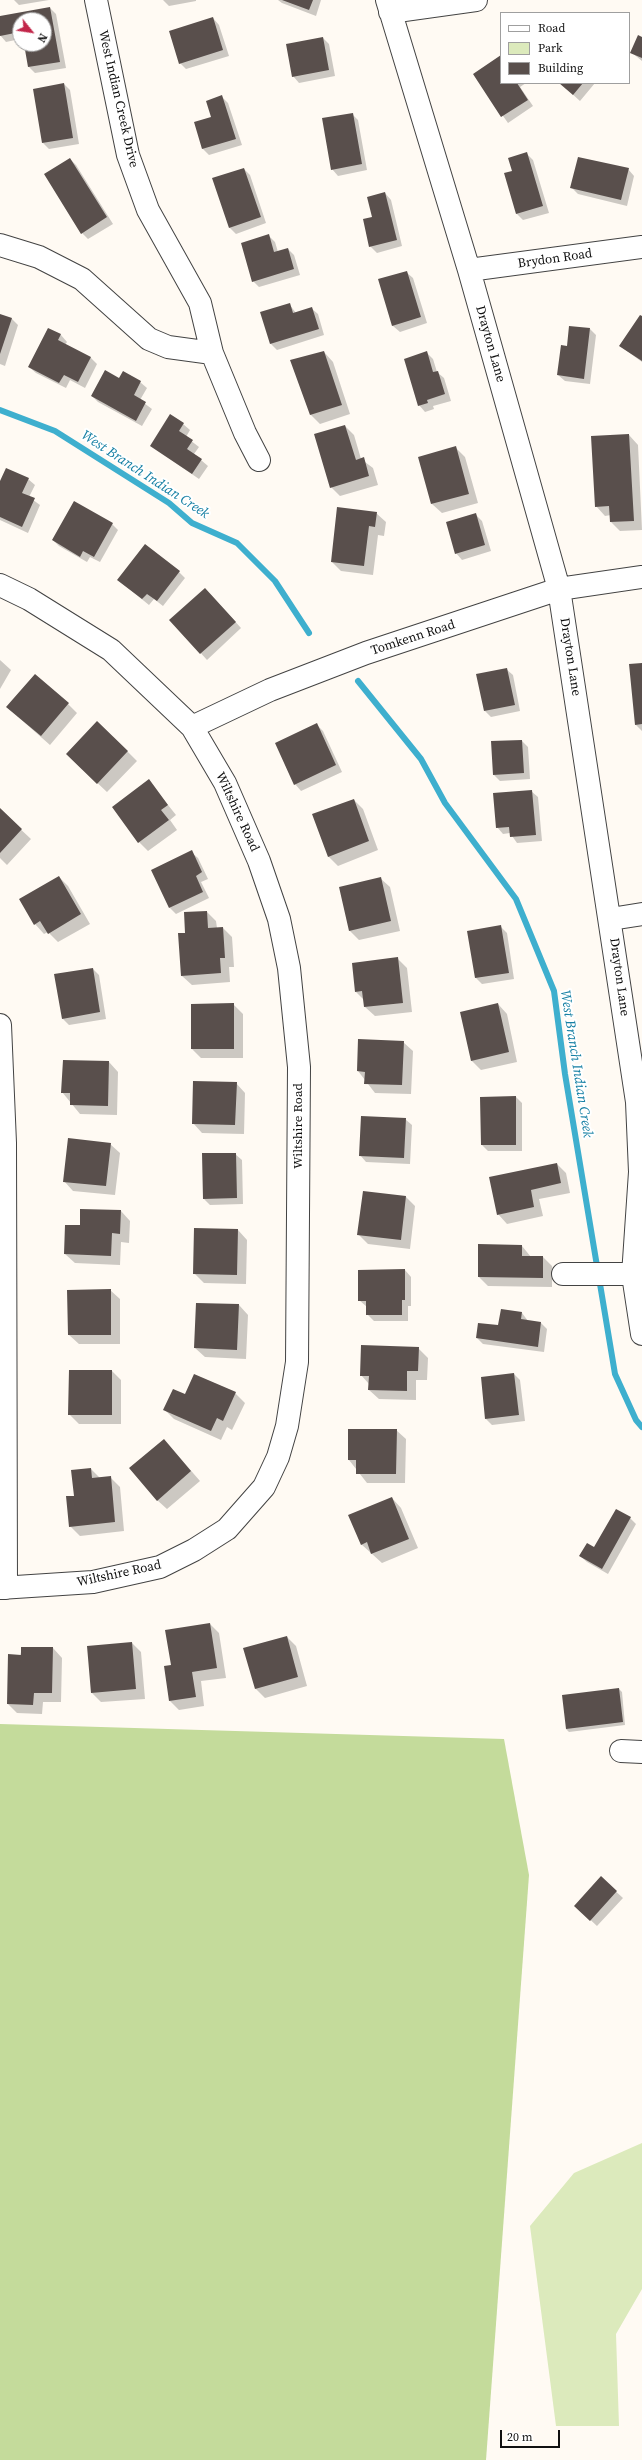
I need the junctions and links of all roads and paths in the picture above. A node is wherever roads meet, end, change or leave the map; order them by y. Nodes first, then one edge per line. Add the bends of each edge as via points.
1 (96, 0) edge
2 (476, 0) edge
3 (388, 6) edge
4 (0, 245) edge
5 (642, 247) edge
6 (469, 270) junction
7 (212, 353) junction
8 (259, 460) dead end
9 (642, 577) edge
10 (0, 586) edge
11 (560, 589) junction
12 (192, 727) junction
13 (642, 914) edge
14 (611, 919) junction
15 (0, 1025) edge
16 (563, 1274) dead end
17 (638, 1274) edge
18 (642, 1334) edge
19 (3, 1588) edge

1 - 7 street, West Indian Creek Drive via 128,155 148,210 200,303
2 - 3 street
3 - 6 street, Drayton Lane
4 - 7 street via 39,257 82,279 149,340 168,347
5 - 6 street, Brydon Road
6 - 11 street, Drayton Lane
7 - 8 street, West Indian Creek Drive via 245,434
9 - 11 street, Tomkenn Road
10 - 12 street, Wiltshire Road via 29,599 111,650
11 - 12 street, Tomkenn Road via 366,653 270,690
11 - 14 street, Drayton Lane
12 - 19 street, Wiltshire Road via 225,783 259,861 279,919 289,968 299,1067 297,1362 287,1426 278,1457 264,1487 227,1529 194,1550 160,1567 93,1582
13 - 14 street
14 - 17 street, Drayton Lane via 637,1102 640,1172
15 - 19 street via 5,1143
16 - 17 street
17 - 18 street, Drayton Lane

